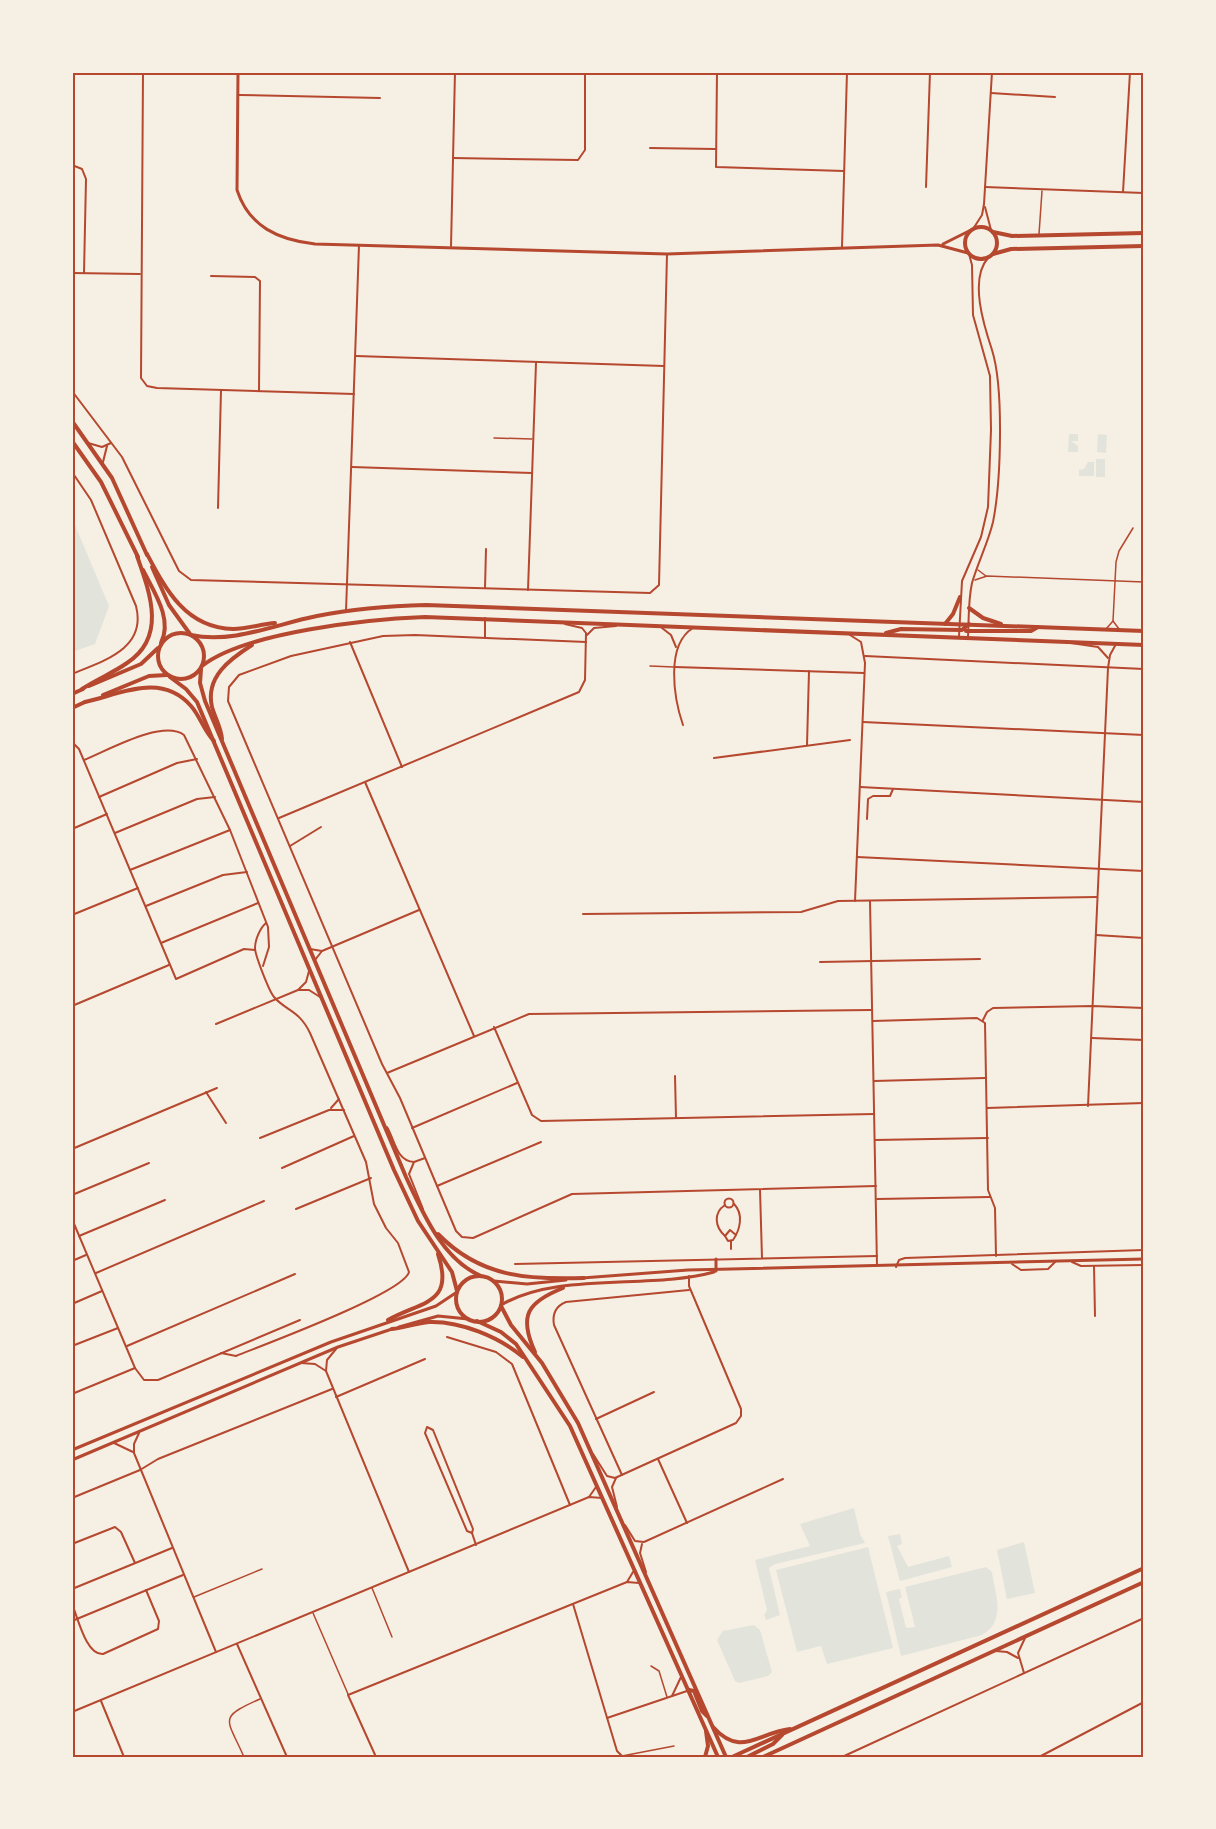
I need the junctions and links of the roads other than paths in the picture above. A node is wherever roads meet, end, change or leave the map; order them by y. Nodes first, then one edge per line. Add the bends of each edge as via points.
1 (143, 72) edge
2 (238, 72) edge
3 (455, 72) edge
4 (585, 72) edge
5 (717, 72) edge
6 (847, 72) edge
7 (930, 72) edge
8 (992, 72) edge
9 (1130, 72) edge
10 (991, 93) junction
11 (238, 95) junction
12 (1055, 97) dead end
13 (380, 98) dead end
14 (650, 148) dead end
15 (715, 149) junction
16 (453, 158) junction
17 (72, 165) edge
18 (844, 171) junction
19 (926, 187) dead end
20 (985, 187) junction
21 (1042, 188) junction
22 (1123, 192) junction
23 (1144, 193) edge
24 (984, 204) junction
25 (972, 230) junction
26 (992, 231) junction
27 (1144, 233) edge
28 (1039, 235) junction
29 (359, 244) junction
30 (938, 245) junction
31 (451, 246) junction
32 (1144, 246) edge
33 (842, 247) junction
34 (667, 254) junction
35 (969, 254) junction
36 (993, 255) junction
37 (988, 258) junction
38 (72, 273) edge
39 (84, 273) junction
40 (140, 274) junction
41 (211, 276) dead end
42 (356, 356) junction
43 (536, 363) junction
44 (664, 366) junction
45 (221, 390) junction
46 (72, 392) edge
47 (260, 392) junction
48 (354, 394) junction
49 (72, 422) edge
50 (494, 438) dead end
51 (533, 440) junction
52 (72, 441) edge
53 (88, 443) junction
54 (111, 443) junction
55 (107, 446) junction
56 (103, 462) junction
57 (352, 467) junction
58 (72, 472) edge
59 (532, 473) junction
60 (76, 477) junction
61 (72, 480) edge
62 (218, 508) dead end
63 (1133, 528) dead end
64 (486, 549) dead end
65 (147, 554) junction
66 (137, 556) junction
67 (977, 569) junction
68 (987, 576) junction
69 (973, 580) junction
70 (1115, 581) junction
71 (1144, 582) edge
72 (348, 586) junction
73 (485, 589) junction
74 (528, 590) junction
75 (960, 597) junction
76 (969, 608) junction
77 (346, 611) junction
78 (485, 618) junction
79 (1113, 621) junction
80 (287, 622) junction
81 (563, 622) junction
82 (619, 624) junction
83 (945, 624) junction
84 (959, 624) junction
85 (969, 624) junction
86 (657, 626) junction
87 (1005, 626) junction
88 (695, 627) junction
89 (1039, 627) junction
90 (969, 630) junction
91 (1106, 630) junction
92 (1120, 630) junction
93 (959, 631) junction
94 (1144, 631) edge
95 (843, 632) junction
96 (190, 634) junction
97 (884, 634) junction
98 (586, 635) junction
99 (959, 637) junction
100 (485, 638) junction
101 (968, 638) junction
102 (1066, 641) junction
103 (350, 642) junction
104 (586, 642) junction
105 (256, 643) junction
106 (161, 644) junction
107 (1116, 644) junction
108 (1144, 645) edge
109 (676, 651) junction
110 (865, 656) junction
111 (1108, 661) junction
112 (650, 666) dead end
113 (202, 667) junction
114 (675, 667) junction
115 (1108, 668) junction
116 (1144, 669) edge
117 (809, 671) junction
118 (865, 673) junction
119 (72, 674) edge
120 (169, 676) junction
121 (82, 689) junction
122 (72, 694) edge
123 (85, 702) junction
124 (72, 708) edge
125 (863, 722) junction
126 (683, 726) dead end
127 (1105, 734) junction
128 (1144, 735) edge
129 (222, 739) junction
130 (850, 740) dead end
131 (214, 741) junction
132 (72, 742) edge
133 (807, 746) junction
134 (714, 758) dead end
135 (197, 759) junction
136 (84, 760) junction
137 (402, 767) junction
138 (365, 782) junction
139 (860, 787) junction
140 (893, 789) junction
141 (99, 797) junction
142 (215, 797) junction
143 (1102, 800) junction
144 (1144, 802) edge
145 (107, 814) junction
146 (279, 818) junction
147 (867, 819) dead end
148 (321, 827) dead end
149 (72, 829) edge
150 (230, 830) junction
151 (115, 833) junction
152 (290, 846) junction
153 (857, 857) junction
154 (130, 870) junction
155 (1098, 870) junction
156 (1144, 871) edge
157 (247, 872) junction
158 (138, 888) junction
159 (1097, 897) junction
160 (855, 901) junction
161 (870, 901) junction
162 (259, 903) junction
163 (146, 906) junction
164 (419, 910) junction
165 (583, 914) dead end
166 (72, 915) edge
167 (266, 923) junction
168 (1095, 935) junction
169 (1144, 938) edge
170 (161, 943) junction
171 (332, 946) junction
172 (310, 949) junction
173 (255, 950) junction
174 (322, 951) junction
175 (980, 959) dead end
176 (315, 960) junction
177 (870, 961) junction
178 (820, 962) dead end
179 (170, 965) junction
180 (309, 966) junction
181 (262, 967) junction
182 (298, 990) junction
183 (276, 999) junction
184 (323, 1000) junction
185 (72, 1006) edge
186 (1093, 1006) junction
187 (1144, 1008) edge
188 (871, 1010) junction
189 (983, 1020) junction
190 (872, 1021) junction
191 (216, 1024) dead end
192 (494, 1027) junction
193 (474, 1036) junction
194 (1092, 1038) junction
195 (1144, 1040) edge
196 (387, 1073) junction
197 (675, 1076) dead end
198 (986, 1078) junction
199 (874, 1081) junction
200 (518, 1083) junction
201 (217, 1088) dead end
202 (206, 1092) junction
203 (339, 1098) junction
204 (1144, 1103) edge
205 (1088, 1106) junction
206 (987, 1108) junction
207 (329, 1110) junction
208 (344, 1110) junction
209 (874, 1114) junction
210 (676, 1118) junction
211 (226, 1123) dead end
212 (384, 1124) junction
213 (412, 1128) junction
214 (355, 1136) junction
215 (260, 1138) dead end
216 (988, 1138) junction
217 (875, 1140) junction
218 (541, 1142) dead end
219 (72, 1149) edge
220 (425, 1158) junction
221 (414, 1162) junction
222 (149, 1163) dead end
223 (282, 1168) dead end
224 (371, 1178) junction
225 (437, 1186) junction
226 (876, 1186) junction
227 (760, 1190) junction
228 (72, 1195) edge
229 (990, 1197) junction
230 (877, 1199) junction
231 (165, 1200) dead end
232 (264, 1201) dead end
233 (734, 1204) junction
234 (725, 1205) junction
235 (297, 1209) dead end
236 (423, 1210) junction
237 (72, 1219) edge
238 (433, 1228) junction
239 (736, 1235) junction
240 (79, 1236) junction
241 (725, 1236) junction
242 (732, 1241) junction
243 (437, 1250) junction
244 (1144, 1250) edge
245 (87, 1255) junction
246 (877, 1256) junction
247 (996, 1256) junction
248 (716, 1258) junction
249 (731, 1258) junction
250 (762, 1258) junction
251 (1144, 1259) edge
252 (72, 1261) edge
253 (1054, 1262) junction
254 (1072, 1262) junction
255 (1012, 1263) junction
256 (516, 1264) dead end
257 (1144, 1265) edge
258 (877, 1266) junction
259 (1094, 1266) junction
260 (896, 1267) junction
261 (716, 1271) junction
262 (95, 1273) junction
263 (295, 1274) dead end
264 (481, 1276) junction
265 (688, 1276) junction
266 (584, 1278) junction
267 (494, 1281) junction
268 (563, 1288) junction
269 (690, 1290) junction
270 (102, 1291) junction
271 (457, 1292) junction
272 (72, 1304) edge
273 (501, 1305) junction
274 (1095, 1316) dead end
275 (468, 1319) junction
276 (300, 1320) dead end
277 (388, 1320) junction
278 (477, 1322) junction
279 (118, 1328) junction
280 (392, 1329) junction
281 (447, 1337) dead end
282 (72, 1346) edge
283 (126, 1346) junction
284 (338, 1347) junction
285 (221, 1353) junction
286 (536, 1355) junction
287 (425, 1359) dead end
288 (530, 1362) junction
289 (301, 1364) junction
290 (135, 1368) junction
291 (326, 1371) junction
292 (332, 1389) junction
293 (654, 1392) dead end
294 (72, 1394) edge
295 (336, 1397) junction
296 (596, 1419) junction
297 (141, 1431) junction
298 (112, 1443) junction
299 (72, 1450) edge
300 (134, 1453) junction
301 (592, 1453) junction
302 (658, 1459) junction
303 (72, 1460) edge
304 (140, 1470) junction
305 (622, 1475) junction
306 (618, 1477) junction
307 (783, 1479) dead end
308 (596, 1482) junction
309 (589, 1497) junction
310 (72, 1498) edge
311 (604, 1500) junction
312 (570, 1505) junction
313 (616, 1510) junction
314 (622, 1523) junction
315 (687, 1523) junction
316 (472, 1533) junction
317 (644, 1542) junction
318 (72, 1544) edge
319 (476, 1545) junction
320 (172, 1548) junction
321 (135, 1563) junction
322 (1144, 1568) edge
323 (262, 1569) dead end
324 (634, 1569) junction
325 (410, 1572) junction
326 (183, 1574) junction
327 (646, 1576) junction
328 (627, 1582) junction
329 (1144, 1582) edge
330 (641, 1584) junction
331 (372, 1587) junction
332 (72, 1589) edge
333 (146, 1590) junction
334 (193, 1597) junction
335 (72, 1604) edge
336 (573, 1604) junction
337 (312, 1612) junction
338 (78, 1618) junction
339 (1144, 1618) edge
340 (72, 1621) edge
341 (393, 1637) dead end
342 (1025, 1638) junction
343 (237, 1644) junction
344 (996, 1651) junction
345 (216, 1652) junction
346 (1018, 1658) junction
347 (651, 1666) dead end
348 (1024, 1673) junction
349 (681, 1674) junction
350 (689, 1690) junction
351 (348, 1695) junction
352 (672, 1696) junction
353 (668, 1698) junction
354 (261, 1699) junction
355 (100, 1701) junction
356 (1144, 1702) edge
357 (72, 1706) edge
358 (73, 1712) edge
359 (708, 1716) junction
360 (607, 1718) junction
361 (712, 1727) junction
362 (794, 1729) junction
363 (706, 1731) junction
364 (782, 1734) junction
365 (674, 1746) dead end
366 (622, 1756) edge
367 (725, 1756) edge
368 (124, 1757) edge
369 (244, 1757) edge
370 (287, 1757) edge
371 (376, 1757) edge
372 (705, 1757) edge
373 (718, 1757) edge
374 (732, 1757) edge
375 (747, 1757) edge
376 (763, 1757) edge
377 (842, 1757) edge
378 (1039, 1757) edge

1 - 40 street
2 - 11 street
3 - 16 street
4 - 16 street via 585,150 578,160
5 - 15 street
6 - 18 street
7 - 19 street
8 - 10 street
9 - 22 street
10 - 12 street
10 - 20 street
11 - 13 street
11 - 29 street via 236,181 246,211 265,229 284,238 315,244
14 - 15 street
15 - 18 street via 717,168
16 - 31 street
17 - 39 street via 82,169 86,179
18 - 33 street
20 - 21 street
20 - 24 street
21 - 22 street
21 - 28 lane
22 - 23 street
24 - 25 street
24 - 26 street
25 - 26 main road via 983,227
25 - 30 street
25 - 35 main road via 965,241
26 - 28 main road via 1012,236
26 - 36 main road via 997,246
27 - 28 main road
29 - 31 street
29 - 42 street
30 - 33 street
30 - 35 street
31 - 34 street
32 - 36 main road via 1011,249
33 - 34 street
34 - 44 street
35 - 37 main road
35 - 75 street via 973,315 989,369 990,436 988,507 981,537 963,577
36 - 37 main road
37 - 67 street via 982,267 979,296 997,368 998,452 994,518
38 - 39 street
39 - 40 street
40 - 45 street via 139,372 144,382 157,388
41 - 47 street via 255,277 260,281
42 - 43 street
42 - 48 street
43 - 44 street
43 - 51 street
44 - 74 street via 657,589 646,594
45 - 47 street
45 - 62 street
46 - 54 street
47 - 48 street
48 - 57 street
49 - 53 main road
50 - 51 lane
51 - 59 street
52 - 66 main road via 101,482
53 - 55 street
53 - 56 main road
54 - 55 street
54 - 72 street via 141,490 179,571 189,579
55 - 56 street
56 - 65 main road
57 - 59 street
57 - 72 street
58 - 60 street
59 - 74 street
60 - 61 street
60 - 119 street via 91,500 138,617 134,638 126,648
63 - 70 lane via 1117,556
64 - 73 street
65 - 80 main road via 167,592 183,610 201,621 234,629
65 - 96 main road via 169,605
66 - 106 main road via 163,615 166,631
66 - 121 main road via 153,615 148,642 128,662
67 - 68 lane
67 - 69 street
68 - 69 lane
68 - 70 lane
69 - 76 street
70 - 71 lane
70 - 79 lane
72 - 73 street
72 - 77 street
73 - 74 street
75 - 83 main road
75 - 84 street
76 - 85 street
76 - 87 main road
77 - 80 main road
77 - 83 main road via 458,605
78 - 81 main road
78 - 100 street
78 - 105 main road via 425,617 350,623
79 - 91 lane
79 - 92 lane
80 - 96 main road via 219,639
81 - 82 main road
81 - 98 street via 582,628
82 - 86 main road
82 - 98 street via 594,628
83 - 84 main road
84 - 85 main road
84 - 93 street
85 - 87 main road
85 - 90 street
85 - 93 main road
86 - 88 main road
86 - 109 street via 671,635
87 - 89 main road
88 - 95 main road
88 - 109 street via 684,635
89 - 90 main road via 1031,631
89 - 91 main road
90 - 99 main road
90 - 101 street
91 - 92 main road
92 - 94 main road
93 - 97 main road via 902,629
93 - 99 street
95 - 97 main road
95 - 110 street via 861,642
96 - 106 main road via 175,633
96 - 113 main road via 203,647
97 - 99 main road
98 - 104 street
99 - 101 main road
100 - 103 street via 404,634
100 - 104 street
101 - 102 main road
102 - 107 main road
102 - 111 street via 1102,649
103 - 137 street
103 - 146 street via 279,659 239,675 228,687 228,701
104 - 137 street via 585,680 579,692
105 - 113 main road via 223,652
105 - 129 main road via 225,664 214,683 212,704
106 - 120 main road via 158,662
106 - 121 main road via 141,664
107 - 108 main road
107 - 111 street
109 - 114 street
110 - 115 street
110 - 118 street
111 - 115 street
112 - 114 lane
113 - 120 main road via 188,678
113 - 129 main road via 200,689
114 - 117 street
114 - 126 street
115 - 116 street
115 - 127 street
117 - 118 street
117 - 133 street
118 - 125 street
120 - 123 main road via 149,676
120 - 131 main road via 197,702
121 - 122 main road
123 - 124 main road
123 - 131 main road via 138,687 168,690 191,705
125 - 127 street
125 - 139 street
127 - 128 street
127 - 143 street
129 - 172 main road
130 - 133 street
131 - 180 main road
132 - 136 street
133 - 134 street
135 - 136 street via 184,735 171,730 150,733
135 - 141 street via 177,762
135 - 142 street
136 - 141 street
137 - 138 street
138 - 146 street
138 - 164 street
139 - 140 street
139 - 153 street
140 - 143 street
140 - 147 street via 890,796 868,799
141 - 145 street
142 - 150 street
142 - 151 street via 197,799
143 - 144 street
143 - 155 street
145 - 149 street
145 - 151 street
146 - 152 street
148 - 152 street
150 - 154 street
150 - 157 street
151 - 154 street
152 - 171 street
153 - 155 street
153 - 160 street
154 - 158 street
155 - 156 street
155 - 159 street
157 - 162 street
157 - 163 street via 223,875
158 - 163 street
158 - 166 street
159 - 161 street
159 - 168 street
160 - 161 street
160 - 165 street via 831,902 801,912
161 - 177 street
162 - 167 street
162 - 170 street
163 - 170 street
164 - 171 street
164 - 193 street
167 - 173 street
167 - 181 street via 269,946
168 - 169 street
168 - 186 street
170 - 179 street
171 - 174 street
171 - 196 street
172 - 174 street
172 - 176 main road
173 - 179 street via 246,948 176,979
173 - 181 street
174 - 176 street
175 - 177 street
176 - 212 main road
177 - 178 street
177 - 188 street
179 - 185 street
180 - 182 street via 306,982
180 - 184 main road
181 - 183 street
182 - 183 street
182 - 184 street via 309,990
183 - 191 street
183 - 203 street via 305,1023
184 - 243 main road via 403,1190
186 - 187 street
186 - 189 street via 993,1008
186 - 194 street
188 - 190 street
188 - 192 street via 534,1014
189 - 190 street
189 - 198 street
190 - 199 street
192 - 193 street
192 - 200 street
193 - 196 street
194 - 195 street
194 - 205 street
196 - 213 street
197 - 210 street
198 - 199 street
198 - 206 street
199 - 209 street
200 - 210 street via 532,1115 541,1121
200 - 213 street
201 - 202 street
202 - 211 street
202 - 219 street
203 - 207 street
203 - 208 street
204 - 205 street
205 - 206 street
206 - 216 street
207 - 208 street
207 - 215 street
208 - 214 street
209 - 210 street
209 - 217 street
212 - 221 street via 400,1156
212 - 236 main road
213 - 220 street
214 - 223 street
214 - 224 street
216 - 217 street
216 - 229 street
217 - 226 street
218 - 225 street
220 - 221 street
220 - 225 street
221 - 236 street via 409,1178
222 - 228 street
224 - 235 street
224 - 285 street via 374,1204 408,1266 406,1280 366,1303 236,1356
225 - 227 street via 456,1232 470,1239 572,1194
226 - 227 street
226 - 230 street
227 - 250 street
229 - 230 street
229 - 247 street via 995,1208
230 - 246 street
231 - 240 street
232 - 262 street
233 - 234 street via 730,1208
233 - 234 street via 729,1199
233 - 239 street via 740,1227
234 - 241 street via 717,1218 719,1230
236 - 238 main road
237 - 240 street
238 - 264 main road via 454,1258
238 - 266 main road via 472,1262 528,1278
239 - 241 street via 730,1230
239 - 242 street
240 - 245 street
241 - 242 street
242 - 249 street
243 - 271 main road via 452,1272
243 - 277 main road via 443,1276 436,1296 421,1307
244 - 247 street
245 - 252 street
245 - 262 street
246 - 250 street
246 - 258 street
247 - 260 street via 905,1258 898,1260
248 - 249 street
248 - 256 street
248 - 261 street
249 - 250 street
251 - 254 street
253 - 254 street
253 - 255 street
253 - 255 street via 1047,1269 1021,1270
254 - 259 street
255 - 260 street
257 - 259 street
258 - 260 street
258 - 261 street
259 - 274 street
261 - 265 street
261 - 266 street
262 - 270 street
263 - 283 street
264 - 267 main road
264 - 271 main road via 469,1278
265 - 268 street
265 - 269 street
266 - 267 street via 527,1284
267 - 273 main road via 501,1292
268 - 273 street via 519,1296
268 - 286 main road via 537,1300 528,1315 527,1333
269 - 296 street via 570,1301 558,1307 553,1315 554,1325
269 - 302 street via 741,1416 736,1423
270 - 272 street
270 - 279 street
271 - 275 main road via 458,1308
271 - 277 street via 436,1306
273 - 278 main road via 490,1319
273 - 286 main road via 511,1325
275 - 278 main road
275 - 280 street via 431,1317
276 - 285 street
277 - 299 street
278 - 288 main road via 510,1338
279 - 282 street
279 - 283 street
280 - 284 street
280 - 288 main road via 448,1324 496,1338
281 - 312 street via 496,1352 512,1364
283 - 290 street
284 - 289 street
284 - 291 street via 327,1360
285 - 290 street via 153,1381 140,1378
286 - 301 main road
287 - 295 street
288 - 308 main road via 570,1426
289 - 291 street via 315,1364
289 - 297 street
290 - 294 street
291 - 292 street
292 - 295 street
292 - 304 street via 158,1459
293 - 296 street
295 - 325 street
296 - 305 street
297 - 298 street
297 - 300 street
298 - 300 street
298 - 303 street
300 - 304 street
301 - 306 street via 607,1476
301 - 313 main road
302 - 305 street
302 - 315 street
304 - 310 street
304 - 320 street
305 - 306 street
306 - 313 street via 612,1487
307 - 315 street
308 - 309 street
308 - 311 main road
309 - 311 street
309 - 312 street
311 - 324 main road
312 - 319 street
313 - 314 main road
314 - 317 street via 635,1541
314 - 327 main road
315 - 317 street
316 - 316 street via 433,1430 427,1427 430,1444 467,1531
316 - 319 street
317 - 327 street via 640,1553
318 - 321 street via 115,1527 122,1532
319 - 325 street
320 - 321 street
320 - 326 street
321 - 332 street
322 - 362 main road
323 - 334 lane
324 - 328 street
324 - 330 main road
325 - 331 street
326 - 333 street
326 - 334 street
327 - 359 main road
328 - 330 street
328 - 336 street
329 - 342 main road
330 - 349 main road
331 - 337 street
331 - 341 lane
333 - 338 street
333 - 338 street via 159,1621 158,1629 106,1653 93,1651
334 - 345 street
335 - 338 street
336 - 351 street
336 - 360 street
337 - 343 street
337 - 351 lane
338 - 340 street
339 - 348 street
342 - 344 main road
342 - 346 street
343 - 345 street
343 - 354 street
344 - 346 street
344 - 376 main road
345 - 355 street
346 - 348 street
347 - 353 lane via 659,1671
348 - 377 street
349 - 350 main road
349 - 352 street
350 - 352 street
350 - 359 main road via 694,1691
350 - 363 main road
351 - 371 street
352 - 353 street
353 - 360 street
354 - 369 lane via 230,1716
354 - 370 street
355 - 358 street
355 - 368 street
356 - 378 street
357 - 358 street
359 - 361 main road
360 - 366 street
361 - 362 main road via 726,1740 741,1744
361 - 367 main road
362 - 364 main road
363 - 372 main road
363 - 373 main road
364 - 374 main road
364 - 375 main road via 777,1742
365 - 366 lane

